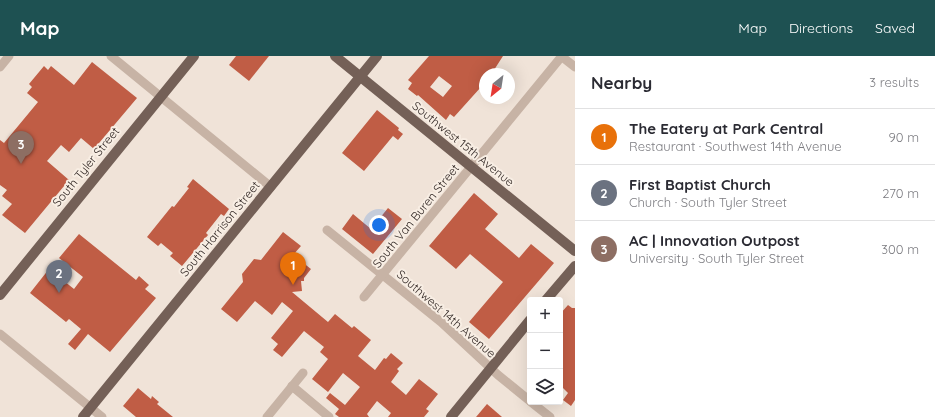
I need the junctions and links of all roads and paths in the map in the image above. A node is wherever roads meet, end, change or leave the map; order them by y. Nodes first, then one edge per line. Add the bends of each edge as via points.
1 (9, 56) edge
2 (111, 56) edge
3 (194, 56) edge
4 (335, 56) edge
5 (378, 56) edge
6 (562, 56) edge
7 (0, 67) edge
8 (575, 67) edge
9 (360, 77) junction
10 (160, 97) junction
11 (471, 167) junction
12 (271, 187) junction
13 (327, 230) dead end
14 (575, 251) edge
15 (575, 266) edge
16 (383, 275) junction
17 (0, 295) edge
18 (364, 297) dead end
19 (549, 297) edge
20 (527, 324) edge
21 (0, 334) edge
22 (491, 368) junction
23 (303, 373) dead end
24 (292, 386) junction
25 (527, 399) edge
26 (534, 405) edge
27 (90, 408) junction
28 (83, 417) edge
29 (102, 417) edge
30 (266, 417) edge
31 (329, 417) edge
32 (451, 417) edge
33 (550, 417) edge

1 - 7 street
2 - 10 street
3 - 10 main road, South Tyler Street
4 - 9 main road, Southwest 15th Avenue
5 - 9 main road, South Harrison Street
6 - 8 street
6 - 11 street, South Van Buren Street
9 - 11 main road, Southwest 15th Avenue
9 - 12 main road, South Harrison Street
10 - 12 street
10 - 17 main road, South Tyler Street
11 - 14 main road, Southwest 15th Avenue
11 - 16 street, South Van Buren Street
12 - 27 main road, South Harrison Street
13 - 16 street, Southwest 14th Avenue
15 - 19 main road
16 - 18 street, South Van Buren Street
16 - 22 street, Southwest 14th Avenue
20 - 22 main road
21 - 27 street
22 - 25 street, Southwest 14th Avenue
22 - 32 main road
23 - 24 street
24 - 30 street
24 - 31 street
26 - 33 street, Southwest 14th Avenue
27 - 28 main road, South Harrison Street
27 - 29 street

